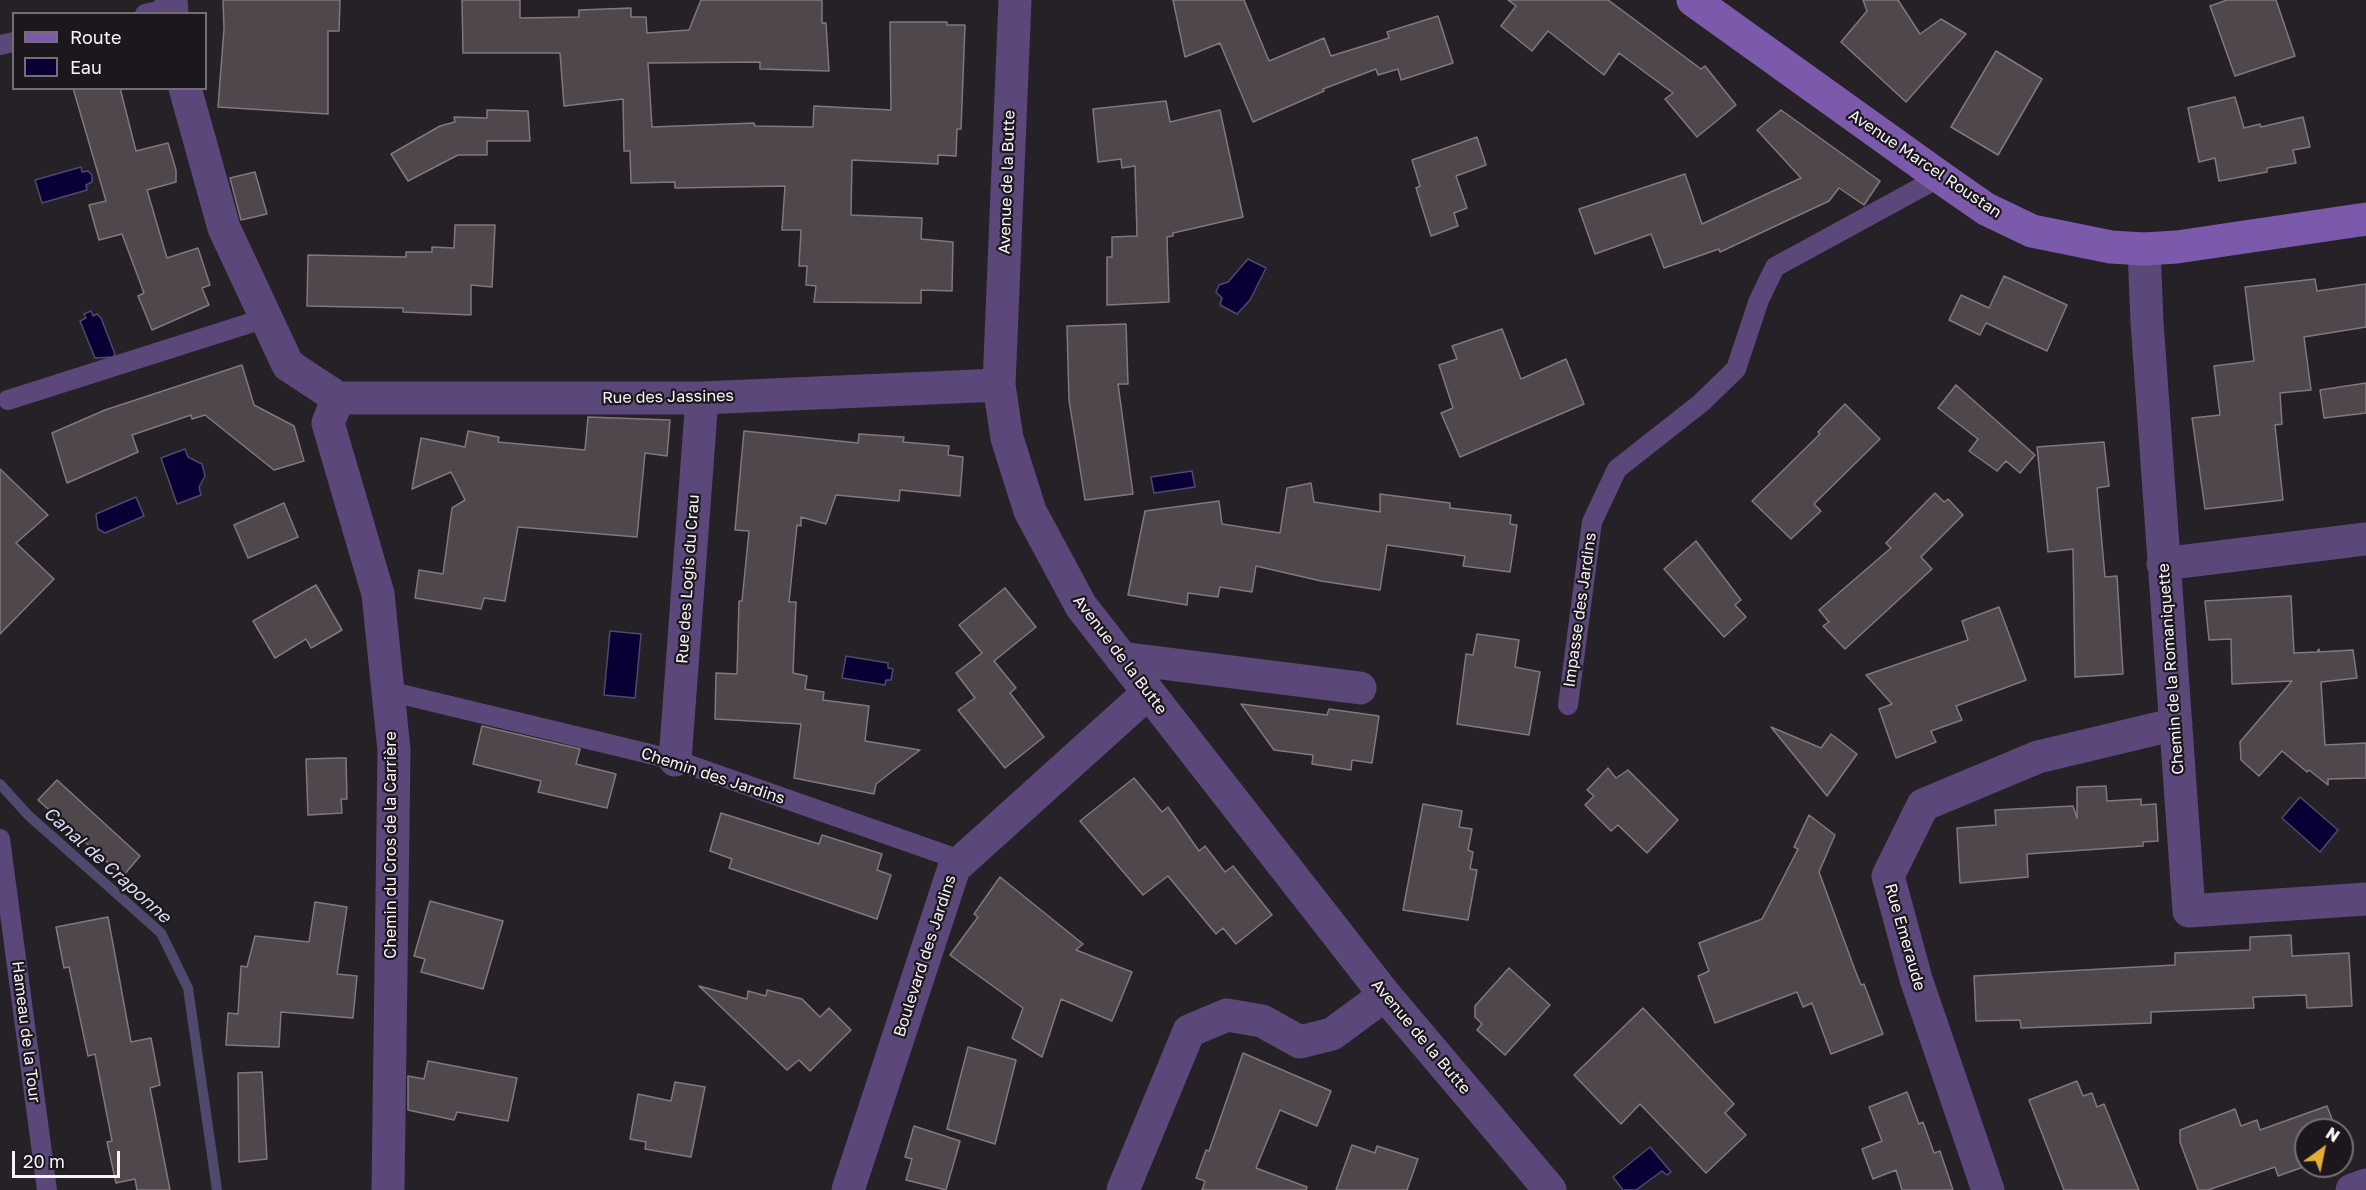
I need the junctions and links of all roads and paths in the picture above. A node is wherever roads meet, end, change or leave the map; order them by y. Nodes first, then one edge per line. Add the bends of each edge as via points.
1 (1015, 0) edge
2 (1693, 0) edge
3 (186, 90) edge
4 (1940, 177) junction
5 (2366, 219) edge
6 (2144, 249) junction
7 (266, 318) junction
8 (999, 385) junction
9 (338, 398) junction
10 (702, 398) junction
11 (8, 400) dead end
12 (2366, 539) edge
13 (2163, 564) junction
14 (1121, 658) junction
15 (1360, 688) dead end
16 (388, 691) junction
17 (1148, 693) junction
18 (1568, 705) dead end
19 (2176, 724) junction
20 (675, 760) junction
21 (0, 839) edge
22 (963, 861) junction
23 (2366, 899) edge
24 (1385, 995) junction
25 (2366, 1185) edge
26 (47, 1190) edge
27 (388, 1190) edge
28 (848, 1190) edge
29 (1123, 1190) edge
30 (1550, 1190) edge
31 (1988, 1190) edge
32 (2352, 1190) edge

1 - 8 street, Avenue de la Butte
2 - 4 main road, Avenue Marcel Roustan
3 - 7 street via 224,228
4 - 6 main road, Avenue Marcel Roustan via 1986,209 2032,231 2111,247
4 - 18 lane, Impasse des Jardins via 1775,267 1759,300 1736,369 1701,403 1617,469 1592,522
5 - 6 main road, Avenue Marcel Roustan
6 - 13 street, Chemin de la Romaniquette
7 - 9 street via 288,365
7 - 11 lane
8 - 10 street, Rue des Jassines
8 - 14 street, Avenue de la Butte via 1007,438 1030,511 1081,606
9 - 10 street, Rue des Jassines
9 - 16 street, Chemin du Cros de la Carrière via 328,423 378,594
10 - 20 street, Rue des Logis du Crau
12 - 13 street
13 - 19 street, Chemin de la Romaniquette
14 - 15 street
14 - 17 street, Avenue de la Butte
16 - 20 lane, Chemin des Jardins
16 - 27 street, Chemin du Cros de la Carrière via 394,750
17 - 22 street, Boulevard des Jardins
17 - 24 street, Avenue de la Butte
19 - 23 street, Chemin de la Romaniquette via 2189,911
19 - 31 street, Rue Emeraude via 2038,757 1923,805 1888,876 1917,979
20 - 22 lane, Chemin des Jardins
21 - 26 lane, Hameau de la Tour
22 - 28 street, Boulevard des Jardins via 954,868
24 - 29 street via 1332,1034 1300,1042 1262,1021 1227,1015 1189,1031
24 - 30 street, Avenue de la Butte
25 - 32 street

